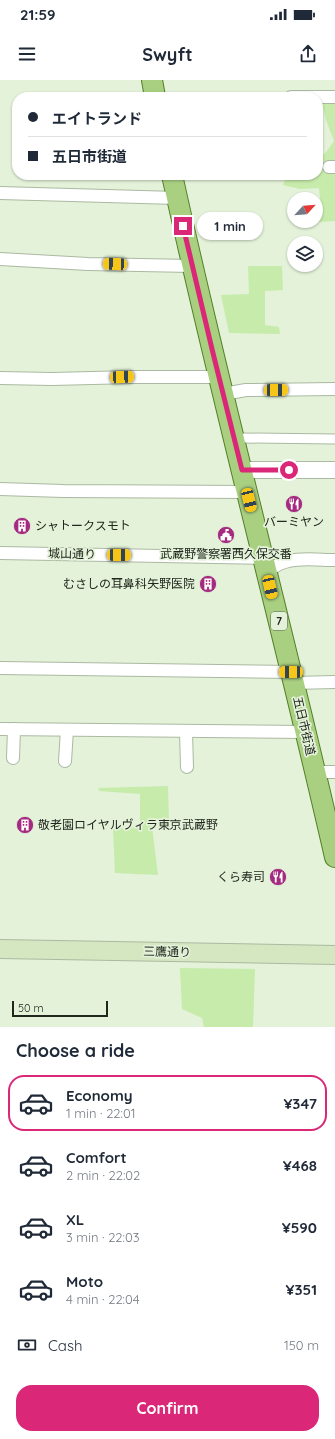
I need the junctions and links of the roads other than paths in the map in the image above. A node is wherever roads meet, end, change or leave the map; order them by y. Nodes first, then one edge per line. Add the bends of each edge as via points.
1 (152, 80) edge
2 (154, 92) edge
3 (323, 96) edge
4 (335, 96) edge
5 (173, 180) edge
6 (0, 193) edge
7 (177, 198) junction
8 (0, 259) edge
9 (192, 266) junction
10 (0, 378) edge
11 (221, 386) junction
12 (335, 389) edge
13 (244, 438) dead end
14 (335, 439) edge
15 (242, 470) junction
16 (335, 470) edge
17 (0, 489) edge
18 (247, 492) junction
19 (0, 553) edge
20 (335, 560) edge
21 (269, 563) junction
22 (0, 668) edge
23 (292, 677) junction
24 (335, 682) edge
25 (0, 729) edge
26 (14, 729) junction
27 (67, 730) junction
28 (186, 732) junction
29 (305, 732) junction
30 (13, 758) dead end
31 (65, 761) dead end
32 (187, 767) dead end
33 (315, 772) junction
34 (335, 772) edge
35 (335, 857) edge
36 (0, 949) edge
37 (335, 955) edge

1 - 2 main road
3 - 4 street
5 - 7 main road, 五日市街道 / 7
6 - 7 street
7 - 9 main road, 五日市街道 / 7
8 - 9 street
9 - 11 main road, 五日市街道 / 7
10 - 11 street via 133,377
11 - 12 street via 246,390
11 - 15 main road, 五日市街道 / 7
13 - 14 street
15 - 16 street
15 - 18 main road, 五日市街道 / 7
17 - 18 street via 71,492
18 - 21 main road, 五日市街道 / 7
19 - 21 street, 城山通り
20 - 21 street, 城山通り
21 - 23 main road, 五日市街道 / 7
22 - 23 street
23 - 24 street
23 - 29 main road, 五日市街道 / 7
25 - 26 street
26 - 27 street
26 - 30 street
27 - 28 street
27 - 31 street
28 - 29 street
28 - 32 street
29 - 33 main road, 五日市街道 / 7
33 - 34 street
33 - 35 main road, 五日市街道 / 7
36 - 37 main road, 三鷹通り

